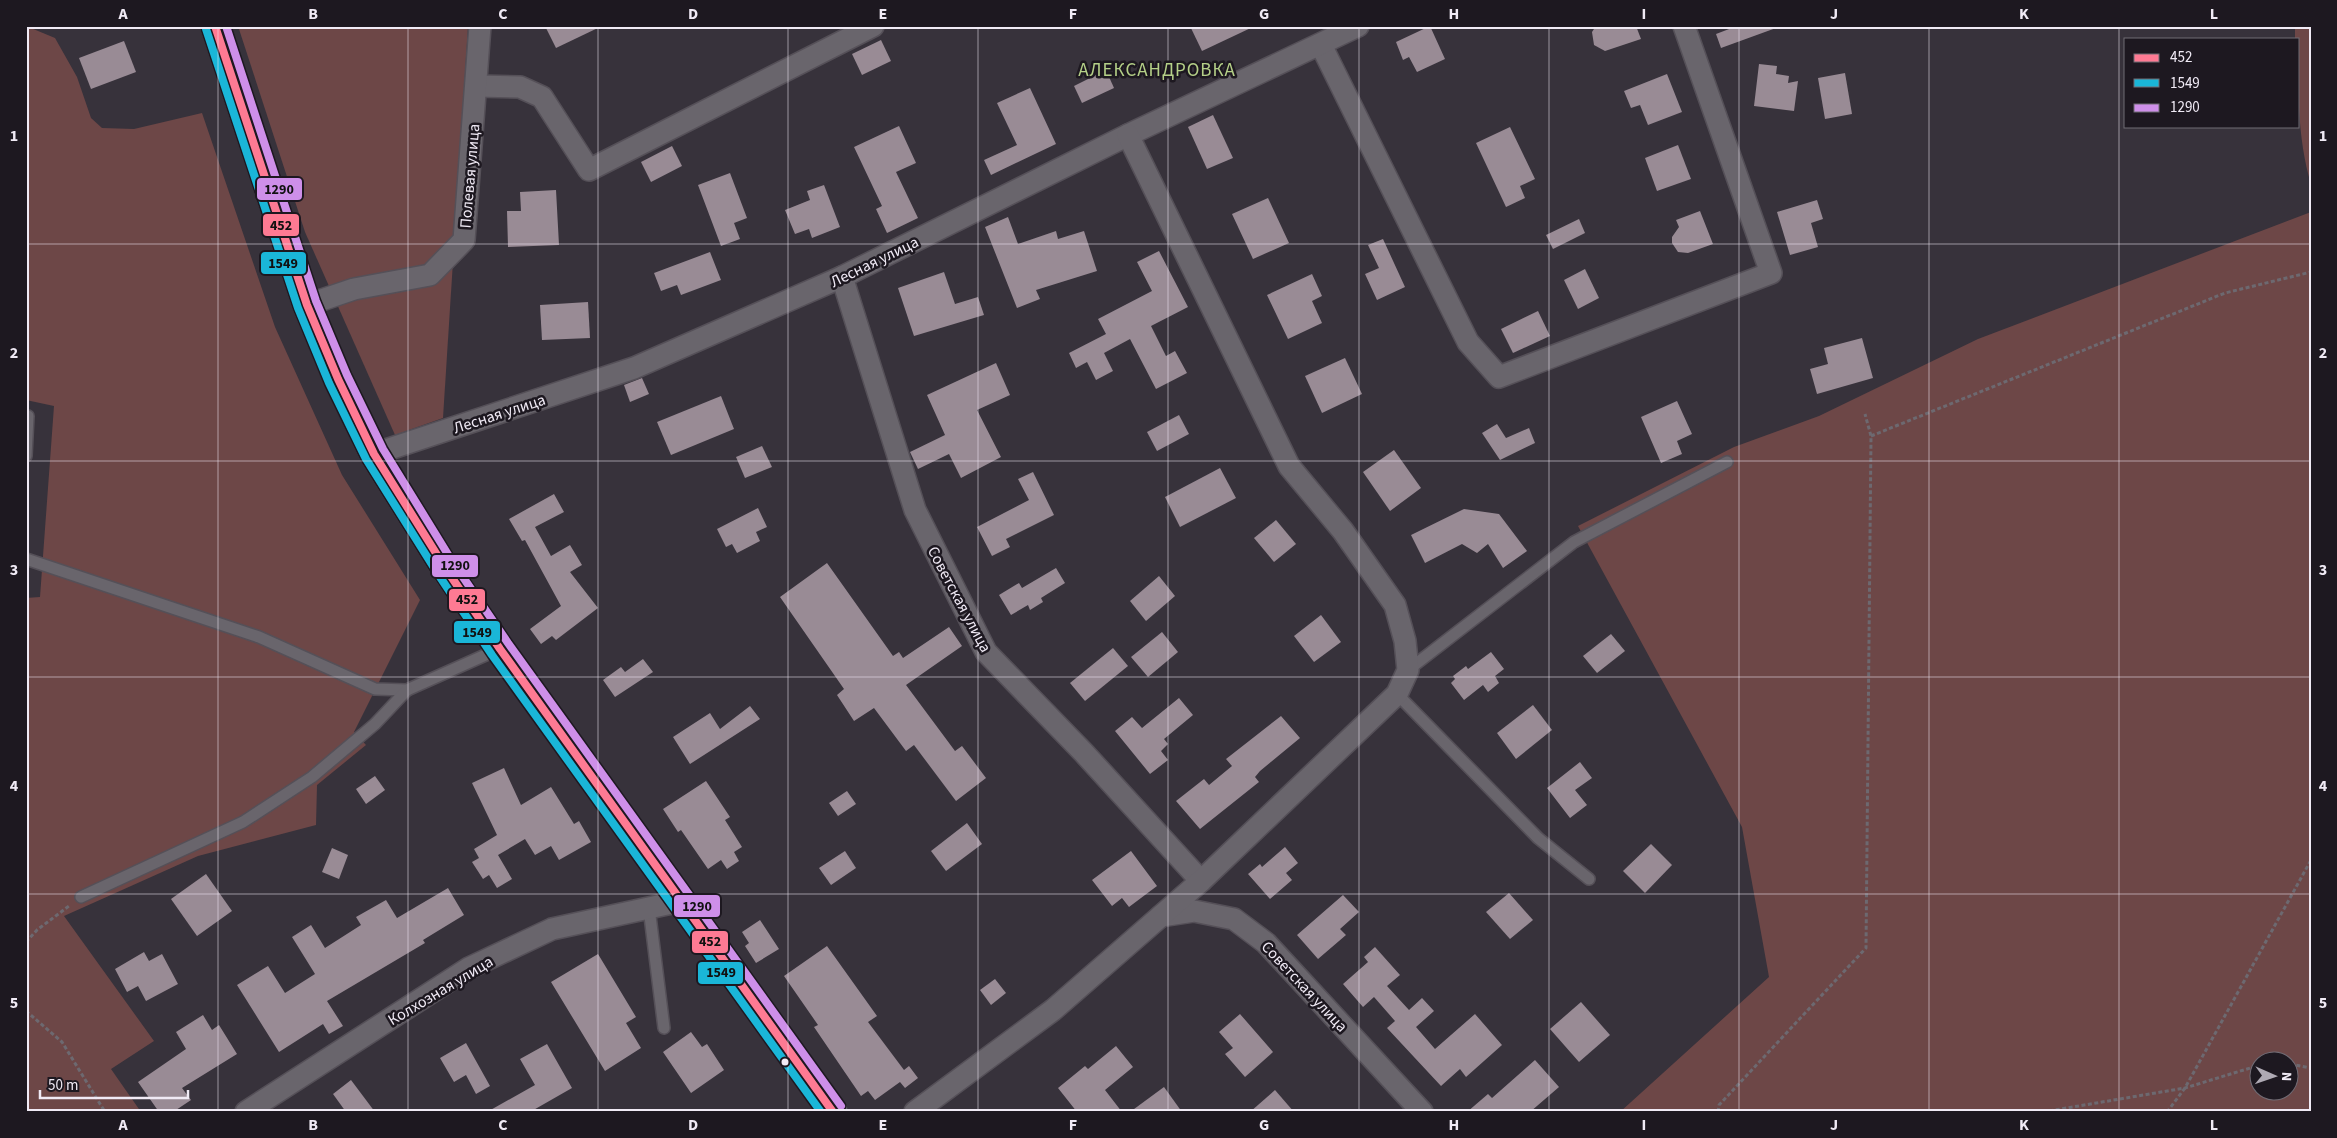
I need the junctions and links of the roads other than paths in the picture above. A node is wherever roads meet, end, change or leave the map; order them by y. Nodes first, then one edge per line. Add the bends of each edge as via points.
1 (215, 26) edge
2 (480, 26) edge
3 (873, 26) edge
4 (1358, 26) edge
5 (1684, 26) edge
6 (1321, 45) junction
7 (477, 86) junction
8 (1128, 135) junction
9 (842, 278) junction
10 (307, 304) junction
11 (26, 416) edge
12 (374, 454) junction
13 (26, 456) edge
14 (1727, 462) dead end
15 (28, 561) edge
16 (500, 649) junction
17 (1408, 670) junction
18 (407, 690) junction
19 (1397, 694) junction
20 (1589, 879) dead end
21 (1201, 881) junction
22 (81, 897) road end
23 (681, 901) junction
24 (649, 908) junction
25 (1161, 916) junction
26 (664, 1028) dead end
27 (246, 1112) edge
28 (833, 1112) edge
29 (915, 1112) edge
30 (1422, 1112) edge

1 - 10 main road
2 - 7 street, Полевая улица
3 - 7 street via 590,170 542,96 520,87
4 - 6 street, Лесная улица
5 - 6 street via 1771,273 1500,377 1468,342
6 - 8 street, Лесная улица
7 - 10 street, Полевая улица via 464,240 430,275 354,289
8 - 9 street, Лесная улица
8 - 17 street via 1289,466 1343,531 1395,605 1406,641
9 - 12 street, Лесная улица via 634,368
9 - 21 street, Советская улица via 915,510 986,652
10 - 12 main road
11 - 13 lane
12 - 16 main road
14 - 17 lane via 1574,542
15 - 18 lane via 259,636 375,689
16 - 18 lane
16 - 23 main road
17 - 19 street
18 - 22 lane via 375,724 312,777 243,822
19 - 20 lane via 1538,838
19 - 21 street
21 - 25 street
23 - 24 street, Колхозная улица
23 - 28 main road
24 - 26 lane
24 - 27 street, Колхозная улица via 552,929 469,968
25 - 29 street via 1053,1010
25 - 30 street, Советская улица via 1194,911 1234,919 1260,938

